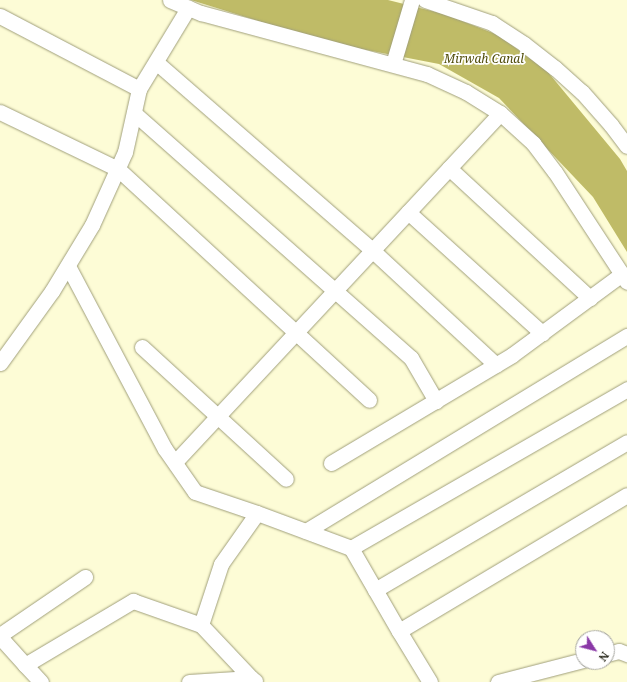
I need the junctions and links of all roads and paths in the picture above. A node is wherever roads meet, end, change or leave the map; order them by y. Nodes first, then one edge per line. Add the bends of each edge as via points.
1 (170, 0) edge
2 (416, 1) edge
3 (188, 8) junction
4 (0, 16) edge
5 (394, 61) junction
6 (156, 62) junction
7 (139, 89) junction
8 (0, 112) edge
9 (134, 113) junction
10 (500, 113) junction
11 (627, 146) edge
12 (449, 168) junction
13 (118, 169) junction
14 (408, 212) junction
15 (372, 250) junction
16 (68, 266) junction
17 (624, 278) edge
18 (335, 290) junction
19 (590, 298) junction
20 (296, 332) junction
21 (542, 333) junction
22 (627, 336) edge
23 (142, 347) dead end
24 (0, 363) edge
25 (496, 365) junction
26 (627, 389) edge
27 (369, 400) dead end
28 (436, 401) junction
29 (217, 416) junction
30 (627, 442) edge
31 (174, 462) junction
32 (331, 463) dead end
33 (286, 479) dead end
34 (627, 495) edge
35 (257, 513) junction
36 (306, 531) junction
37 (351, 548) junction
38 (85, 576) dead end
39 (375, 590) junction
40 (201, 626) junction
41 (399, 631) junction
42 (0, 636) edge
43 (615, 652) edge
44 (627, 654) edge
45 (575, 662) edge
46 (26, 665) junction
47 (254, 680) edge
48 (41, 682) edge
49 (189, 682) edge
50 (430, 682) edge
51 (498, 682) edge

1 - 3 street
2 - 5 street
2 - 11 street via 492,23 524,44 582,92
3 - 5 street
3 - 6 street
4 - 7 street
5 - 10 street via 466,92
6 - 7 street
6 - 15 street
7 - 9 street
8 - 13 street
9 - 13 street via 125,152
9 - 18 street
10 - 12 street
10 - 17 street via 533,143 555,172
12 - 14 street
12 - 19 street
13 - 16 street via 92,225
13 - 20 street
14 - 15 street
14 - 21 street
15 - 18 street
15 - 25 street
16 - 24 street
16 - 31 street
17 - 19 street
18 - 20 street
18 - 28 street via 411,358
19 - 21 street
20 - 27 street
20 - 29 street
21 - 25 street
22 - 36 street
23 - 29 street
25 - 28 street
26 - 37 street
28 - 32 street
29 - 31 street
29 - 33 street
30 - 39 street
31 - 35 street via 195,492
34 - 41 street
35 - 36 street
35 - 40 street via 221,564
36 - 37 street
37 - 39 street
38 - 42 street
39 - 41 street
40 - 46 street via 133,600
40 - 47 street
41 - 50 street
42 - 46 street
43 - 44 street
45 - 51 street
46 - 48 street
47 - 49 street

